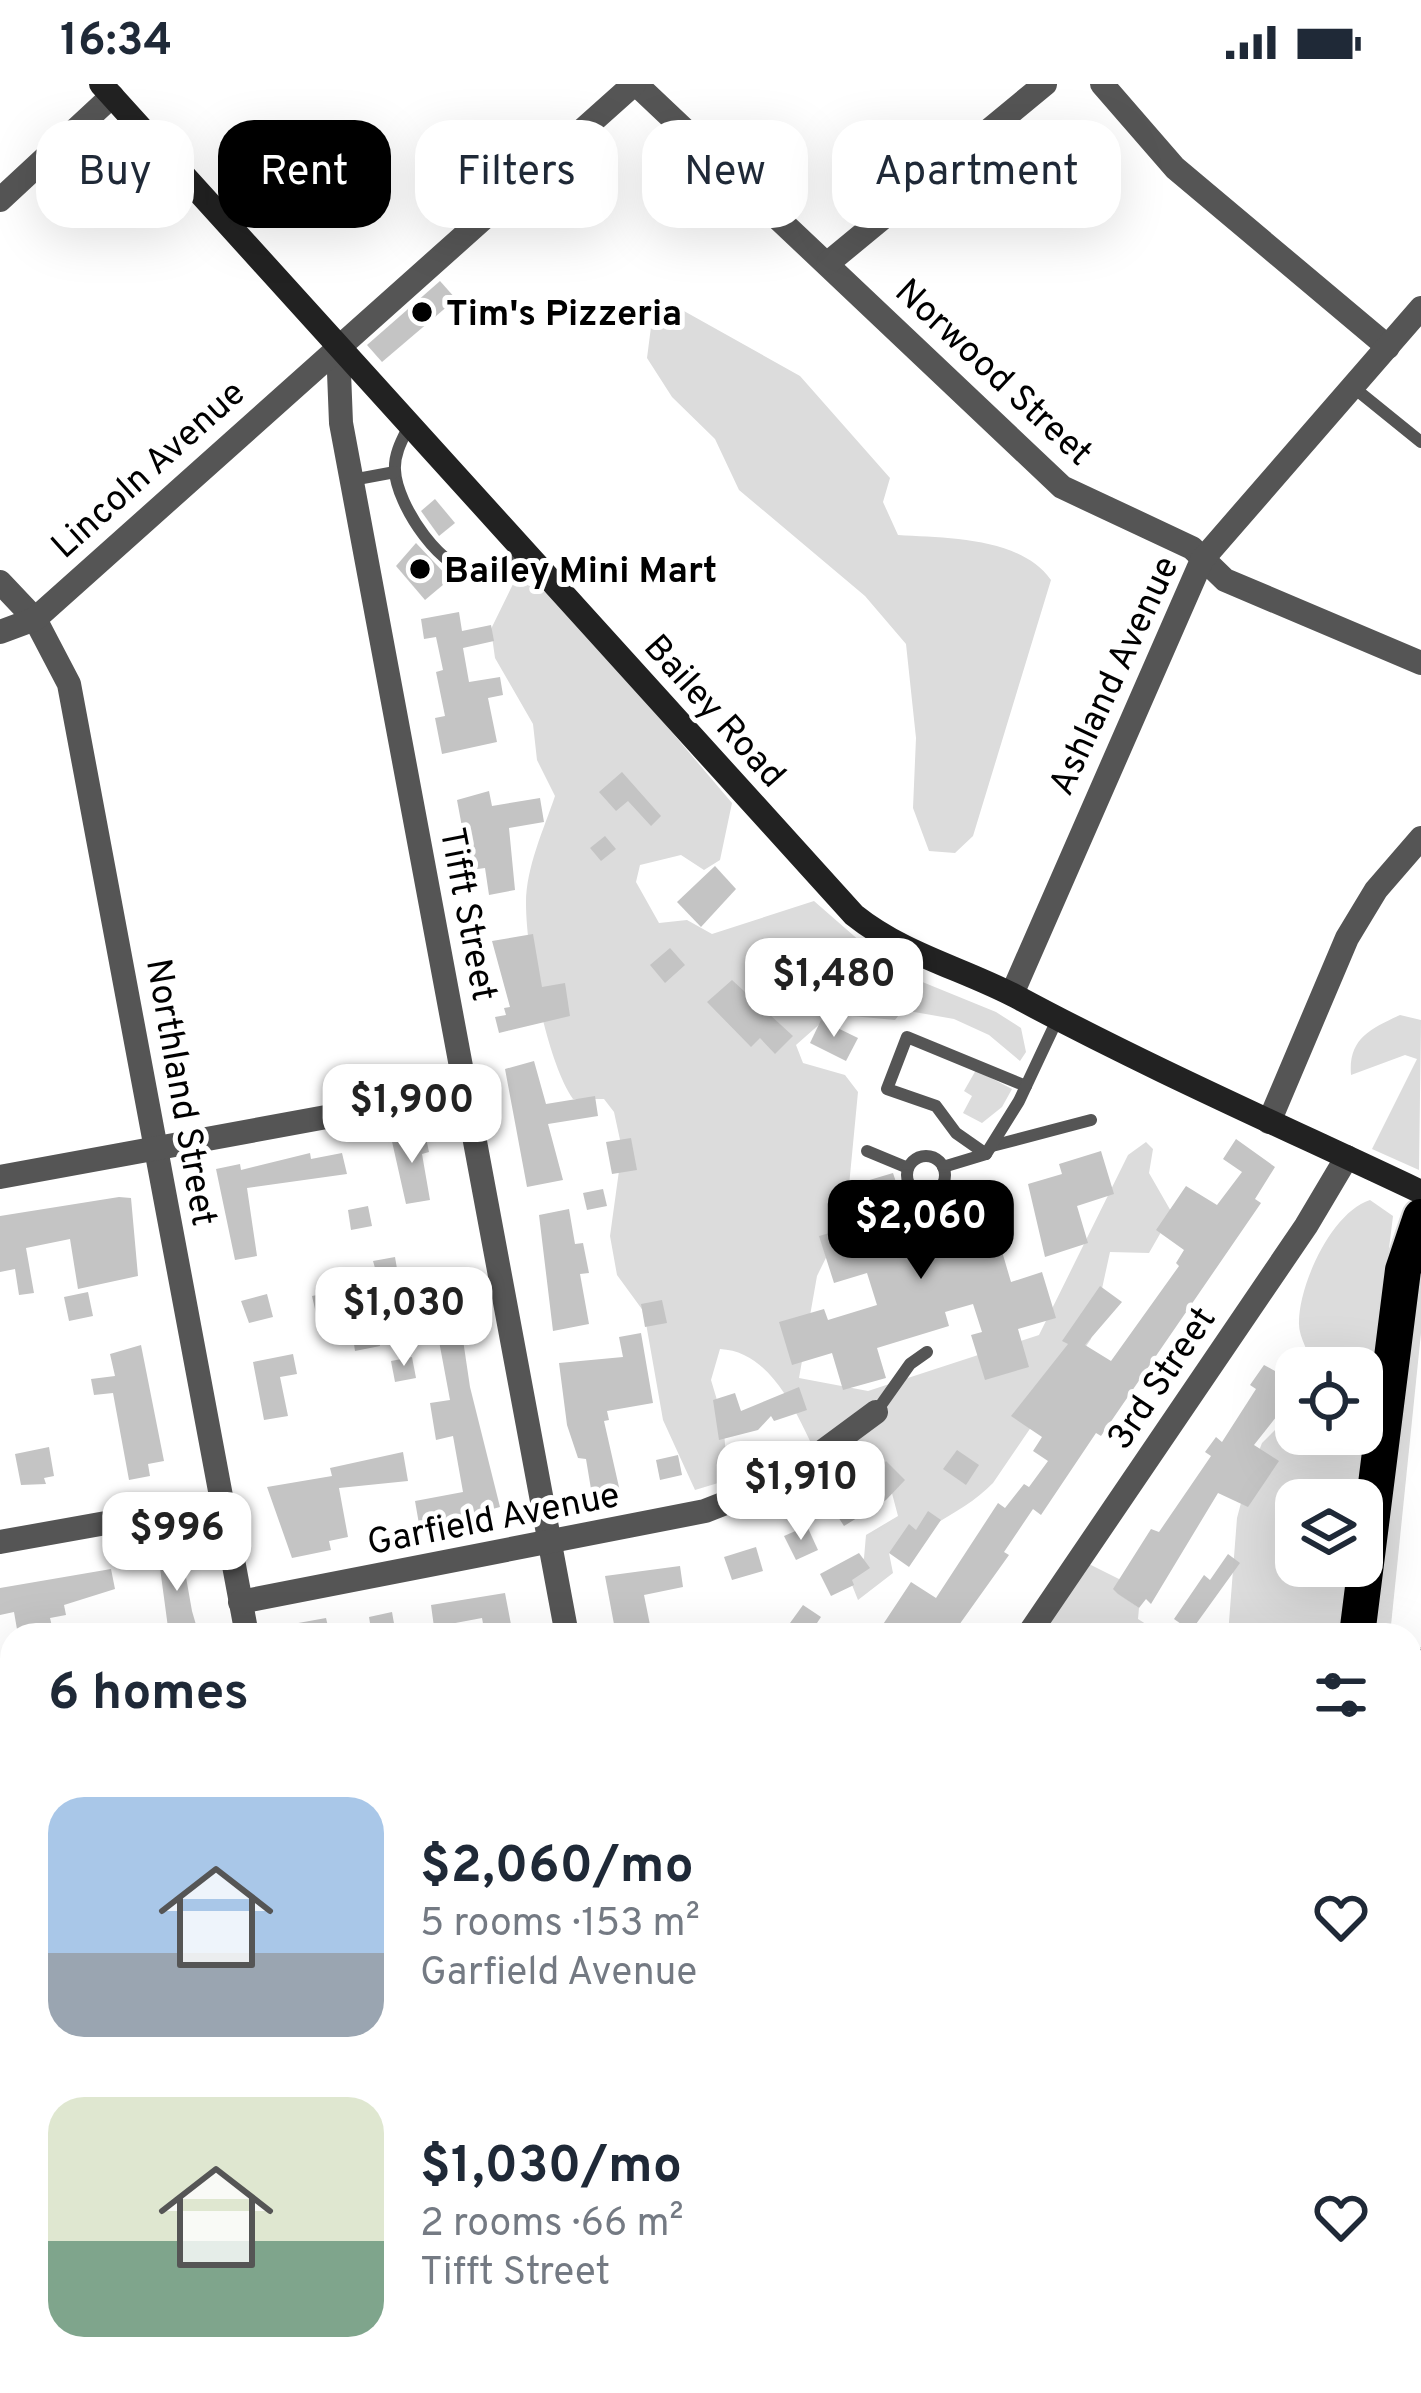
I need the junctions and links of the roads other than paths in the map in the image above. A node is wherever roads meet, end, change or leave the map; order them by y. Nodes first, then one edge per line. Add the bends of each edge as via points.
1 (635, 84) edge
2 (1045, 84) edge
3 (1102, 84) edge
4 (107, 90) edge
5 (0, 200) edge
6 (828, 263) junction
7 (1421, 308) edge
8 (338, 347) junction
9 (1388, 347) junction
10 (1353, 387) junction
11 (410, 425) junction
12 (1421, 442) edge
13 (394, 472) junction
14 (352, 480) junction
15 (524, 551) junction
16 (1202, 560) junction
17 (0, 582) edge
18 (35, 620) junction
19 (0, 632) edge
20 (1421, 663) edge
21 (1421, 838) edge
22 (1012, 994) junction
23 (1057, 1020) junction
24 (1026, 1085) junction
25 (468, 1091) junction
26 (1091, 1120) dead end
27 (1269, 1122) junction
28 (156, 1147) junction
29 (989, 1150) junction
30 (867, 1151) dead end
31 (1356, 1161) junction
32 (943, 1167) junction
33 (908, 1168) junction
34 (0, 1177) edge
35 (1421, 1192) edge
36 (1421, 1217) edge
37 (927, 1352) dead end
38 (876, 1412) joint
39 (223, 1502) junction
40 (0, 1542) edge
41 (550, 1543) junction
42 (240, 1602) junction
43 (244, 1623) edge
44 (565, 1623) edge
45 (1036, 1623) edge
46 (1359, 1623) edge

1 - 6 street, Norwood Street
1 - 8 street, Lincoln Avenue
2 - 6 street
3 - 9 street via 1175,168
4 - 5 street
4 - 8 street, Bailey Road
6 - 16 street, Norwood Street via 1062,487 1192,548
7 - 9 street, Ashland Avenue
8 - 11 street, Bailey Road
8 - 14 street, Tifft Street
8 - 18 street, Lincoln Avenue
9 - 10 street, Ashland Avenue
10 - 12 lane
10 - 16 street, Ashland Avenue
11 - 13 lane
11 - 15 street, Bailey Road
13 - 14 lane
13 - 15 lane via 406,508 459,569 482,573
14 - 25 street, Tifft Street
15 - 22 street, Bailey Road via 854,915 902,947
16 - 20 street, Norwood Street via 1226,580
16 - 22 street, Ashland Avenue
17 - 18 street, Northland Street
18 - 19 street, Lincoln Avenue
18 - 28 street, Northland Street via 69,684
21 - 27 street via 1347,938
22 - 23 street, Bailey Road
23 - 24 lane
23 - 27 street, Bailey Road
24 - 29 lane
24 - 29 lane via 907,1036 886,1089 936,1106 956,1133
25 - 28 street
25 - 41 street, Tifft Street
26 - 29 lane
27 - 31 street, Bailey Road
28 - 34 street
28 - 39 street, Northland Street
29 - 32 lane
30 - 33 lane
31 - 35 street, Bailey Road
31 - 45 street, 3rd Street
32 - 33 lane via 922,1156
32 - 33 lane via 942,1184 927,1194 910,1186
36 - 46 highway via 1403,1270
37 - 38 lane
38 - 41 street, Garfield Avenue via 784,1480 734,1502
39 - 40 street
39 - 42 street, Northland Street
41 - 42 street, Garfield Avenue
41 - 44 street, Tifft Street
42 - 43 street, Northland Street

